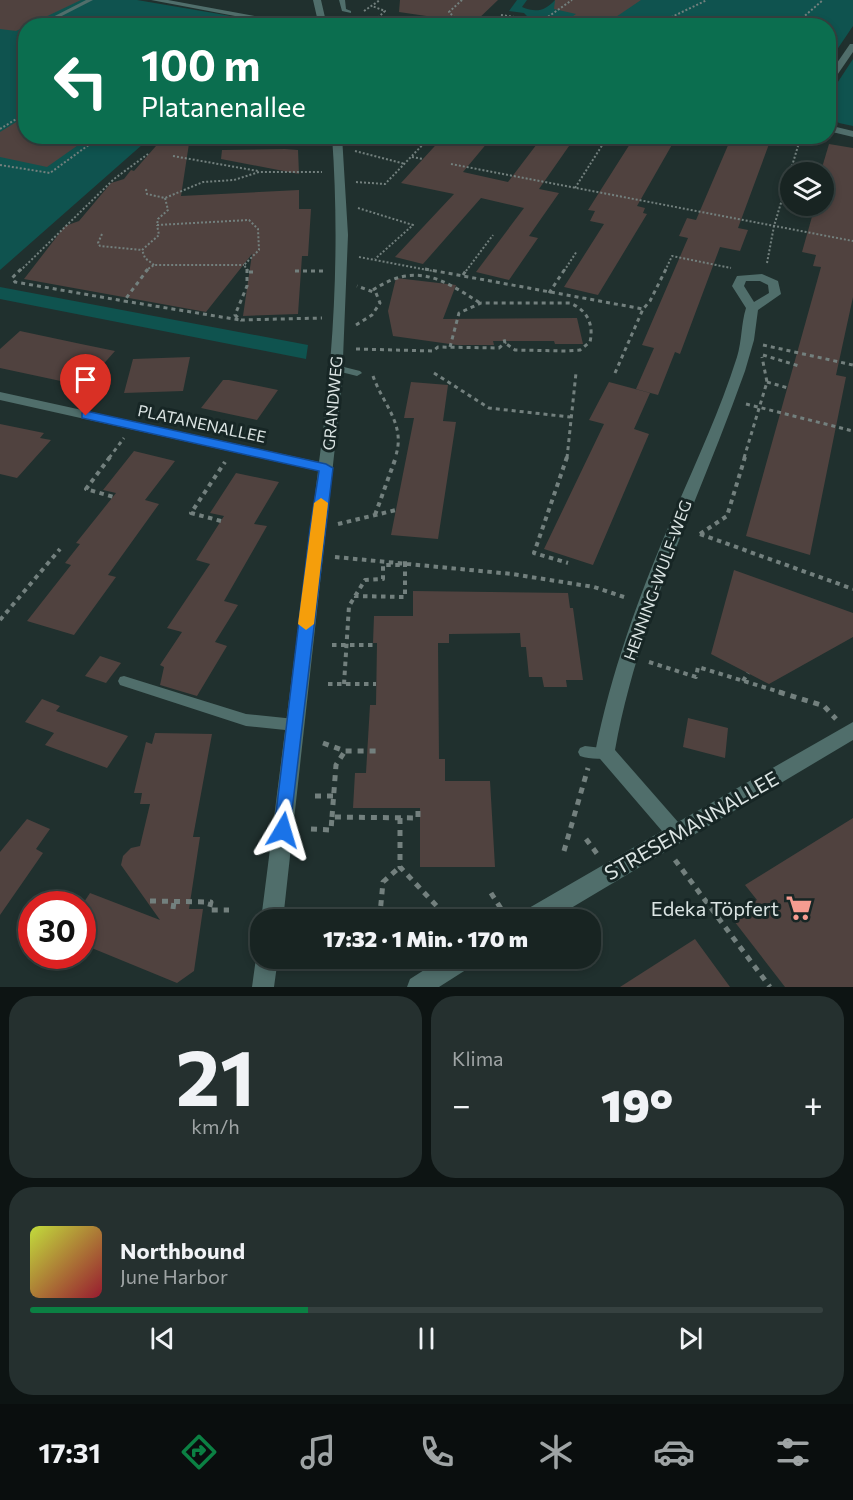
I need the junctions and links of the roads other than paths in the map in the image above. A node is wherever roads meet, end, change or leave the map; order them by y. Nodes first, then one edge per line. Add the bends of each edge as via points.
1 (90, 0) edge
2 (155, 0) edge
3 (317, 0) edge
4 (342, 0) edge
5 (349, 12) dead end
6 (54, 18) edge
7 (258, 18) edge
8 (321, 18) edge
9 (853, 46) edge
10 (836, 70) edge
11 (836, 130) edge
12 (853, 134) edge
13 (336, 144) edge
14 (752, 308) junction
15 (336, 368) junction
16 (357, 373) dead end
17 (0, 396) edge
18 (326, 468) junction
19 (124, 681) dead end
20 (295, 725) junction
21 (851, 731) edge
22 (585, 752) dead end
23 (605, 753) junction
24 (669, 839) junction
25 (273, 909) edge
26 (549, 909) edge
27 (265, 969) edge
28 (447, 969) edge
29 (263, 987) edge
30 (418, 987) edge

1 - 6 lane
2 - 7 street
3 - 8 street
4 - 5 lane via 344,10
9 - 10 street
11 - 12 street
13 - 15 street, GRANDWEG via 343,254
14 - 14 street via 775,294 774,283 762,277 744,276 739,281 738,286
14 - 23 street, HENNING-WULF-WEG via 746,346 728,399 644,606 612,710
15 - 16 lane
15 - 18 street, GRANDWEG
17 - 18 street, PLATANENALLEE
18 - 20 street, GRANDWEG
19 - 20 lane via 246,720
20 - 25 street, GRANDWEG
21 - 24 street, STRESEMANNALLEE
22 - 23 lane
23 - 24 street via 666,821
24 - 26 street, STRESEMANNALLEE
27 - 29 street
28 - 30 street

